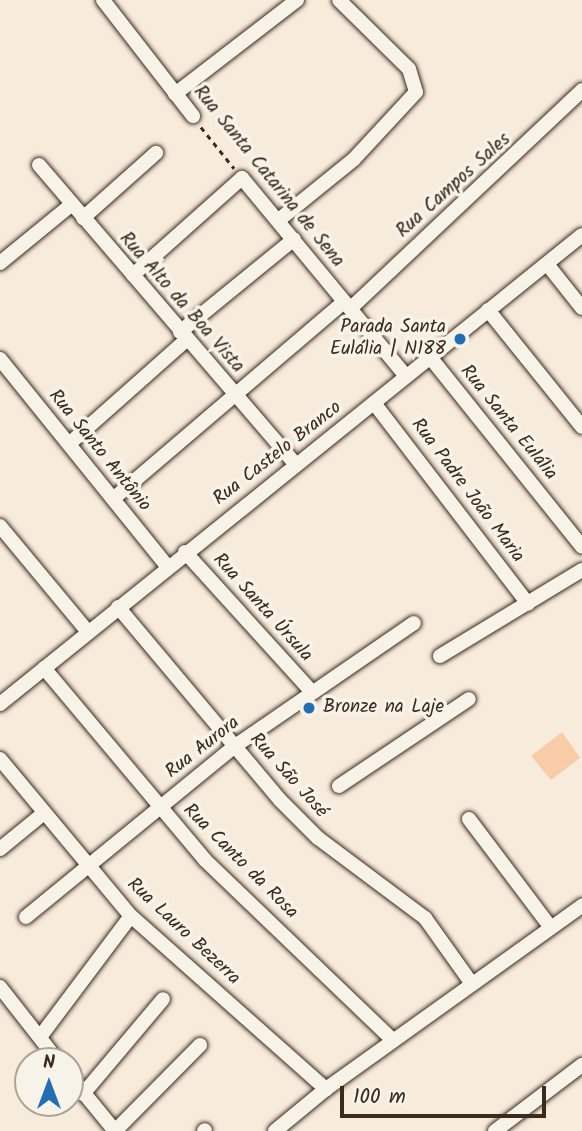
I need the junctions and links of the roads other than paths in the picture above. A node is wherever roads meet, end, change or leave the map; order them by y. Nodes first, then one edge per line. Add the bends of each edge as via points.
1 (103, 0) edge
2 (297, 0) edge
3 (340, 0) edge
4 (582, 90) edge
5 (175, 94) junction
6 (193, 116) road end
7 (156, 153) dead end
8 (39, 165) dead end
9 (72, 204) junction
10 (83, 218) junction
11 (279, 219) junction
12 (582, 235) edge
13 (294, 239) junction
14 (0, 263) edge
15 (547, 264) junction
16 (133, 275) junction
17 (348, 305) junction
18 (582, 308) edge
19 (488, 310) junction
20 (183, 336) junction
21 (430, 357) junction
22 (0, 359) edge
23 (406, 376) junction
24 (235, 394) junction
25 (374, 402) junction
26 (582, 427) edge
27 (69, 444) junction
28 (296, 465) junction
29 (113, 499) junction
30 (0, 526) edge
31 (582, 547) edge
32 (185, 552) junction
33 (167, 566) junction
34 (582, 570) edge
35 (528, 604) junction
36 (118, 607) junction
37 (414, 622) dead end
38 (88, 632) junction
39 (440, 656) dead end
40 (44, 668) junction
41 (311, 691) junction
42 (469, 699) dead end
43 (1, 701) edge
44 (235, 746) junction
45 (0, 759) edge
46 (339, 786) dead end
47 (159, 807) junction
48 (44, 813) junction
49 (469, 819) dead end
50 (0, 849) edge
51 (88, 866) junction
52 (582, 906) edge
53 (131, 916) junction
54 (26, 917) dead end
55 (551, 928) junction
56 (472, 984) junction
57 (0, 987) edge
58 (163, 999) dead end
59 (40, 1037) junction
60 (393, 1040) junction
61 (200, 1045) dead end
62 (48, 1047) edge
63 (582, 1065) edge
64 (326, 1089) junction
65 (84, 1093) edge
66 (84, 1095) edge
67 (115, 1131) edge
68 (275, 1131) edge
69 (495, 1131) edge

1 - 5 street, Rua Santa Catarina de Sena
2 - 5 street
3 - 11 street via 409,69 416,92 354,159
4 - 17 street, Rua Campos Sales
5 - 6 street, Rua Santa Catarina de Sena
7 - 10 street
8 - 9 street, Rua Alto da Boa Vista
9 - 10 street, Rua Alto da Boa Vista
9 - 14 street
10 - 16 street, Rua Alto da Boa Vista
11 - 13 street, Rua Santa Catarina de Sena
11 - 16 street, Rua Santa Catarina de Sena via 242,178
12 - 15 street, Rua Castelo Branco
13 - 17 street, Rua Santa Catarina de Sena
13 - 20 street
15 - 18 street
15 - 19 street, Rua Castelo Branco
16 - 20 street, Rua Alto da Boa Vista
17 - 23 street, Rua Santa Catarina de Sena
17 - 24 street, Rua Campos Sales
19 - 21 street, Rua Castelo Branco
19 - 26 street
20 - 24 street, Rua Alto da Boa Vista
20 - 27 street
21 - 23 street, Rua Castelo Branco
21 - 31 street, Rua Santa Eulália
22 - 27 street, Rua Santo Antônio
23 - 25 street, Rua Castelo Branco
24 - 28 street, Rua Alto da Boa Vista
24 - 29 street, Rua Campos Sales
25 - 28 street, Rua Castelo Branco
25 - 35 street, Rua Padre João Maria
27 - 29 street, Rua Santo Antônio
28 - 32 street, Rua Castelo Branco
29 - 33 street, Rua Santo Antônio
30 - 38 street
32 - 33 street, Rua Castelo Branco
32 - 41 street, Rua Santa Úrsula
33 - 36 street, Rua Castelo Branco
34 - 35 street
35 - 39 street
36 - 38 street, Rua Castelo Branco
36 - 44 street, Rua São José
37 - 41 street, Rua Aurora
38 - 40 street, Rua Castelo Branco
40 - 43 street, Rua Castelo Branco
40 - 47 street, Rua Canto da Rosa
41 - 44 street, Rua Aurora
42 - 46 street
44 - 47 street, Rua Aurora
44 - 56 street, Rua São José via 318,838 425,918
45 - 48 street, Rua Lauro Bezerra
47 - 51 street, Rua Aurora
47 - 60 street, Rua Canto da Rosa via 205,860
48 - 50 street
48 - 51 street, Rua Lauro Bezerra
49 - 55 street
51 - 53 street, Rua Lauro Bezerra
51 - 54 street, Rua Aurora
52 - 55 street
53 - 59 street
53 - 64 street, Rua Lauro Bezerra
55 - 56 street
56 - 60 street
57 - 59 street
58 - 65 street
59 - 62 street
60 - 64 street
61 - 67 street
63 - 69 street
64 - 68 street
66 - 67 street

